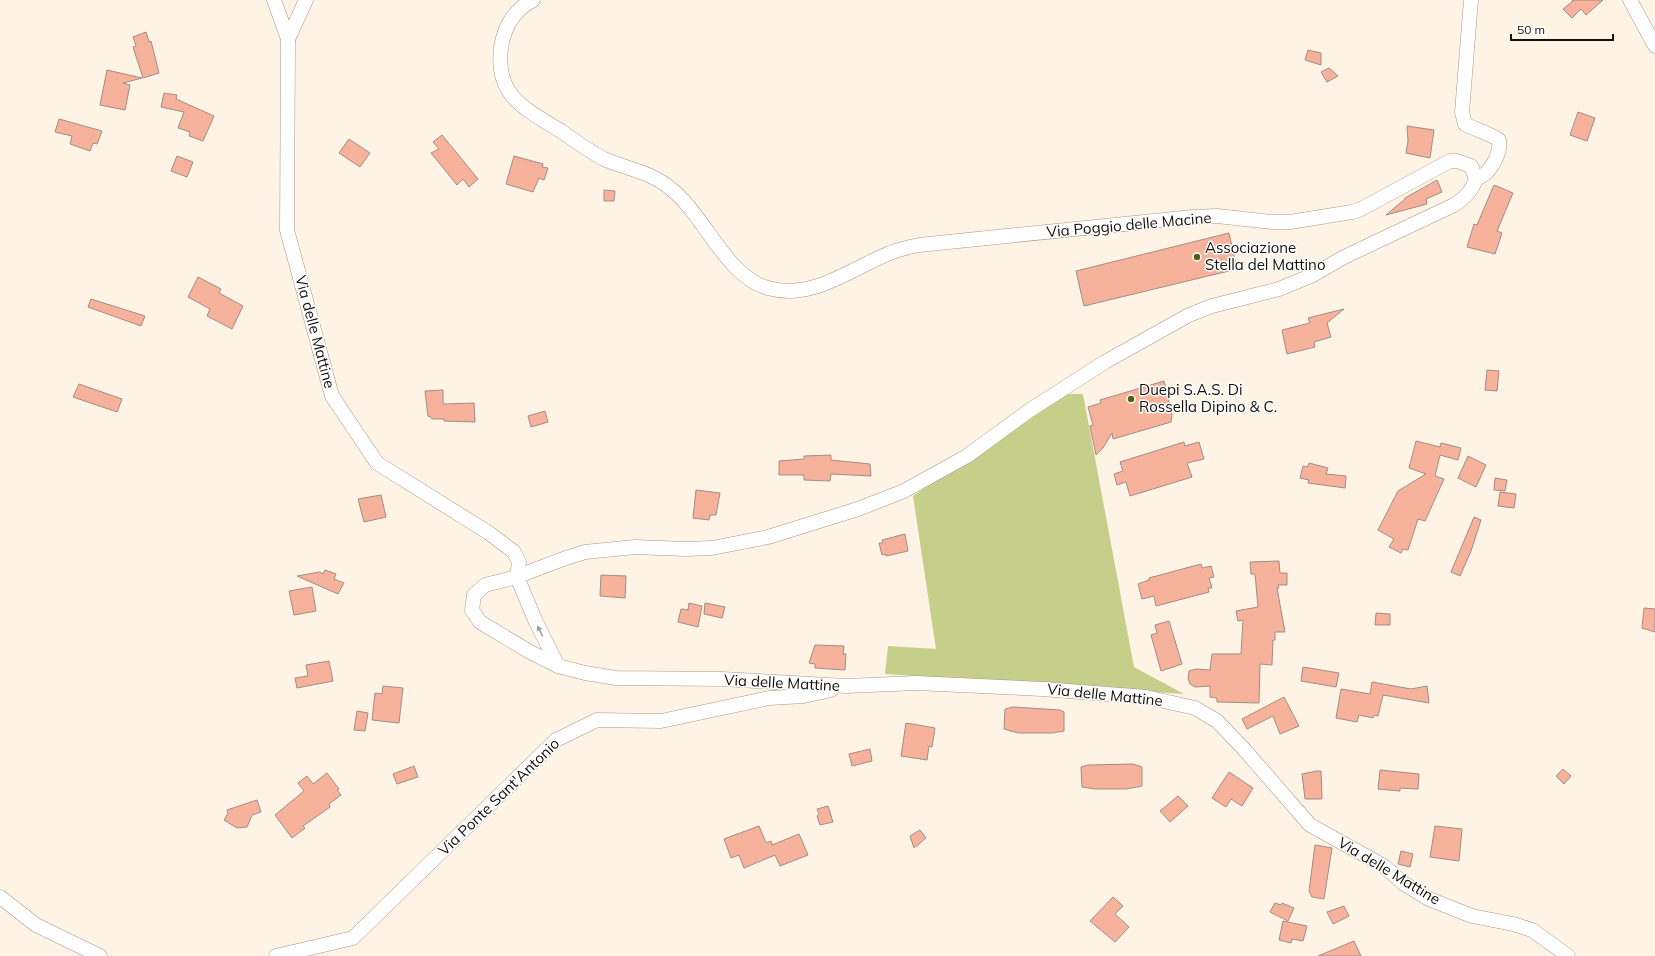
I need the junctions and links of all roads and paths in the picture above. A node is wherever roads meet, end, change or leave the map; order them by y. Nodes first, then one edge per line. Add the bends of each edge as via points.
1 (274, 0) edge
2 (306, 0) edge
3 (533, 0) edge
4 (1471, 0) edge
5 (1630, 0) edge
6 (288, 39) junction
7 (1655, 46) edge
8 (1476, 179) junction
9 (515, 578) junction
10 (558, 666) junction
11 (846, 686) junction
12 (0, 897) edge
13 (100, 956) edge
14 (276, 956) edge
15 (1568, 956) edge

1 - 6 street, Via delle Mattine
2 - 6 street
3 - 8 street, Via Poggio delle Macine via 510,18 502,43 500,56 504,84 510,94 522,107 594,153 652,176 670,188 686,201 734,265 753,282 768,288 795,290 835,281 890,252 919,245 1193,217 1217,216 1290,222 1337,215 1362,209 1450,161 1471,166
4 - 8 street via 1462,112 1465,124 1477,131 1491,134 1499,140 1500,148 1494,163 1483,176
5 - 7 street
6 - 9 street, Via delle Mattine via 287,230 332,396 377,464 489,533 514,552 519,562
8 - 9 street via 1469,193 1454,205 1313,274 1279,289 1212,306 1189,316 1105,362 1030,410 967,456 904,491 858,509 768,537 705,548 604,549 566,558
10 -> 9 street, Via delle Mattine
9 - 10 street, Via delle Mattine via 485,585 479,589 472,602 475,616 480,622
10 - 11 street, Via delle Mattine via 616,678 722,679
11 - 14 street, Via Ponte Sant'Antonio via 804,696 770,698 662,721 597,720 556,740 353,938
11 - 15 street, Via delle Mattine via 916,683 1042,689 1146,697 1195,708 1217,721 1252,757 1310,825 1384,866 1403,883 1430,899 1472,916 1532,930
12 - 13 street via 36,925

